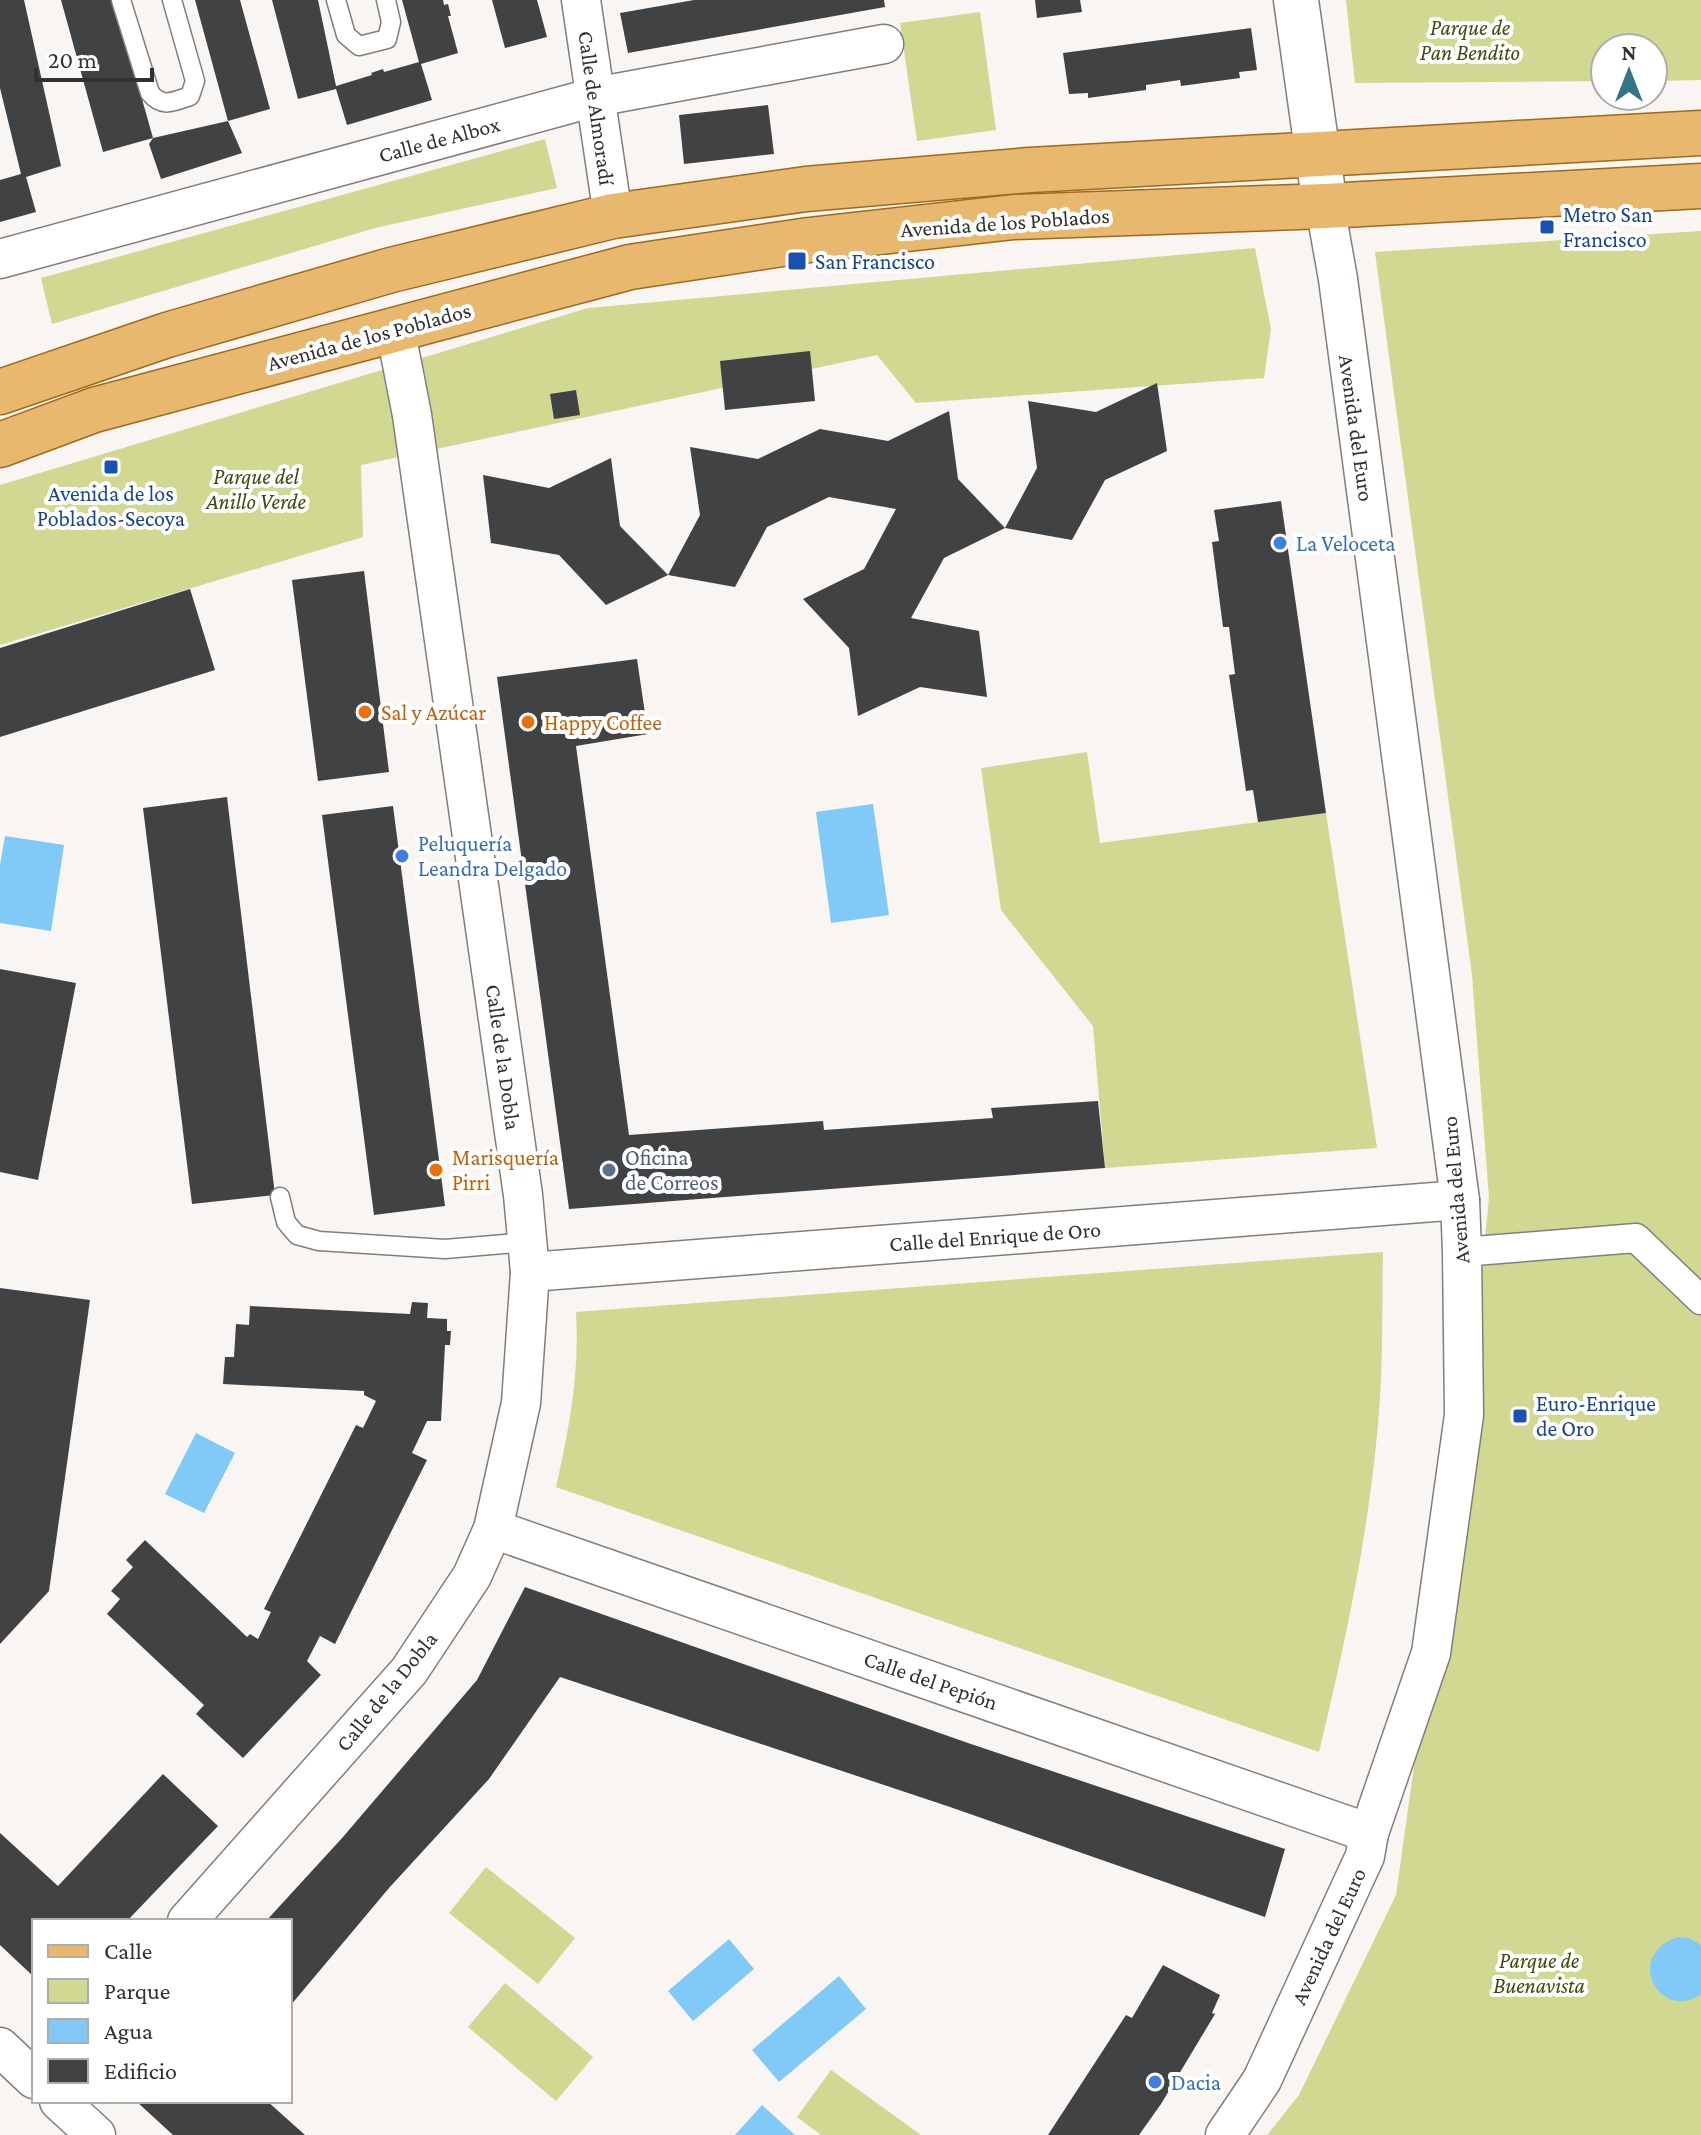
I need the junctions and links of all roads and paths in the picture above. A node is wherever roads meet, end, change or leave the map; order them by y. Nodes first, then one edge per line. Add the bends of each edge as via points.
1 (121, 0) edge
2 (172, 0) edge
3 (336, 0) edge
4 (386, 0) edge
5 (581, 0) edge
6 (1296, 0) edge
7 (884, 44) dead end
8 (595, 97) junction
9 (1701, 133) edge
10 (1317, 154) junction
11 (1701, 186) edge
12 (1325, 206) junction
13 (613, 216) junction
14 (0, 259) edge
15 (395, 328) junction
16 (0, 392) edge
17 (0, 445) edge
18 (280, 1197) dead end
19 (1460, 1200) junction
20 (1462, 1252) junction
21 (529, 1257) junction
22 (1701, 1300) edge
23 (493, 1529) junction
24 (1369, 1833) junction
25 (189, 1919) edge
26 (0, 2047) edge
27 (32, 2077) edge
28 (61, 2103) edge
29 (96, 2135) edge
30 (1225, 2135) edge

1 - 2 lane via 150,93 165,104 190,96 195,81
3 - 4 lane via 346,35 359,46 387,39 391,22
5 - 8 street, Calle de Almoradí
6 - 10 street
7 - 8 street, Calle de Albox
8 - 13 street, Calle de Almoradí
8 - 14 street, Calle de Albox
9 - 10 main road
10 - 12 street
10 - 13 main road via 806,189
11 - 12 main road, Avenida de los Poblados
12 - 15 main road, Avenida de los Poblados via 1014,217 809,240 630,267
12 - 19 street, Avenida del Euro
13 - 16 main road via 391,270 182,330
15 - 17 main road, Avenida de los Poblados via 94,410
15 - 21 street, Calle de la Dobla via 419,462
18 - 21 lane via 286,1222 297,1235 319,1241
19 - 20 street, Avenida del Euro
19 - 21 street, Calle del Enrique de Oro
20 - 22 street via 1636,1238
20 - 24 street, Avenida del Euro via 1464,1415 1431,1653
21 - 23 street, Calle de la Dobla via 521,1403
23 - 24 street, Calle del Pepión
23 - 25 street, Calle de la Dobla via 472,1576 409,1671
24 - 30 street, Avenida del Euro via 1365,1856 1262,2080
26 - 27 street
28 - 29 street

